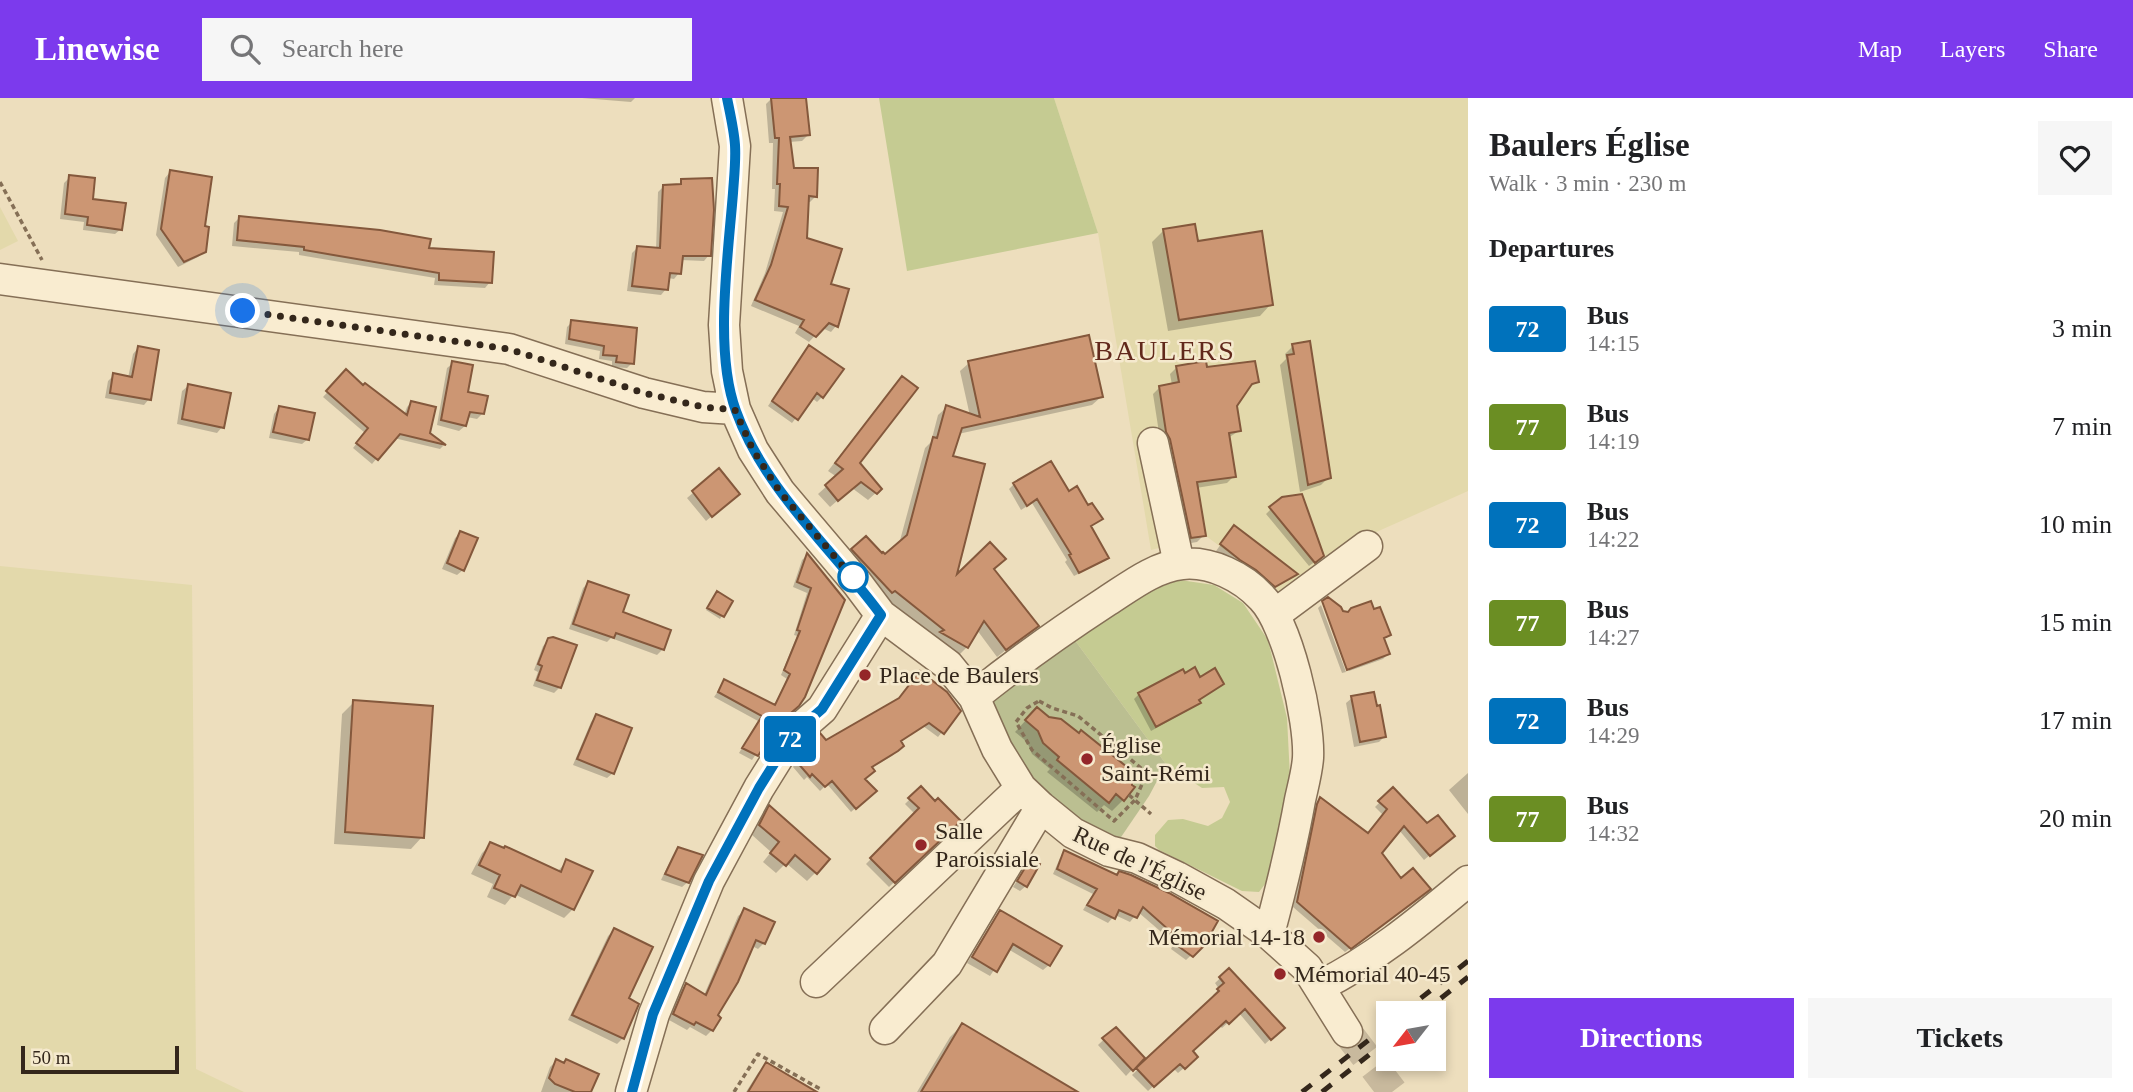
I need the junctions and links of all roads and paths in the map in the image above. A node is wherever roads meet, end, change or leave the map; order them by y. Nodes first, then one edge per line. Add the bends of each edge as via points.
1 (727, 98) edge
2 (0, 182) edge
3 (0, 279) edge
4 (57, 286) junction
5 (735, 410) junction
6 (1153, 443) dead end
7 (1367, 546) dead end
8 (1180, 564) junction
9 (881, 615) junction
10 (1274, 615) junction
11 (940, 659) junction
12 (1014, 664) junction
13 (974, 697) junction
14 (1129, 795) dead end
15 (1031, 797) junction
16 (1135, 800) junction
17 (1151, 814) dead end
18 (1468, 881) edge
19 (1269, 934) junction
20 (816, 982) dead end
21 (1320, 986) junction
22 (885, 1029) dead end
23 (1347, 1032) tunnel mouth
24 (822, 1090) dead end
25 (635, 1091) edge
26 (734, 1092) edge

1 - 5 street via 736,146 724,325
2 - 4 path
3 - 4 street
4 - 5 street via 509,349 644,393
5 - 9 street via 780,492
6 - 8 street
7 - 10 street
8 - 10 street via 1224,571 1263,598
8 - 12 street via 1145,576
9 - 11 street
9 - 25 street via 822,709 792,735 709,881 653,1014
10 - 19 street via 1302,700 1308,760
11 - 12 street via 983,672
11 - 13 street, Rue de l'Église
12 - 13 street
13 - 15 street, Rue de l'Église via 997,750
14 - 16 path
15 - 19 street, Rue de l'Église via 1073,834 1177,877
15 - 20 street
15 - 22 street via 947,964
16 - 16 path via 1147,773 1078,716 1039,701 1016,722 1032,750 1114,821
16 - 17 path
18 - 21 street via 1396,940
19 - 21 street, Rue de l'Église via 1294,954
21 - 23 street, Rue de l'Église
24 - 26 path via 758,1054

